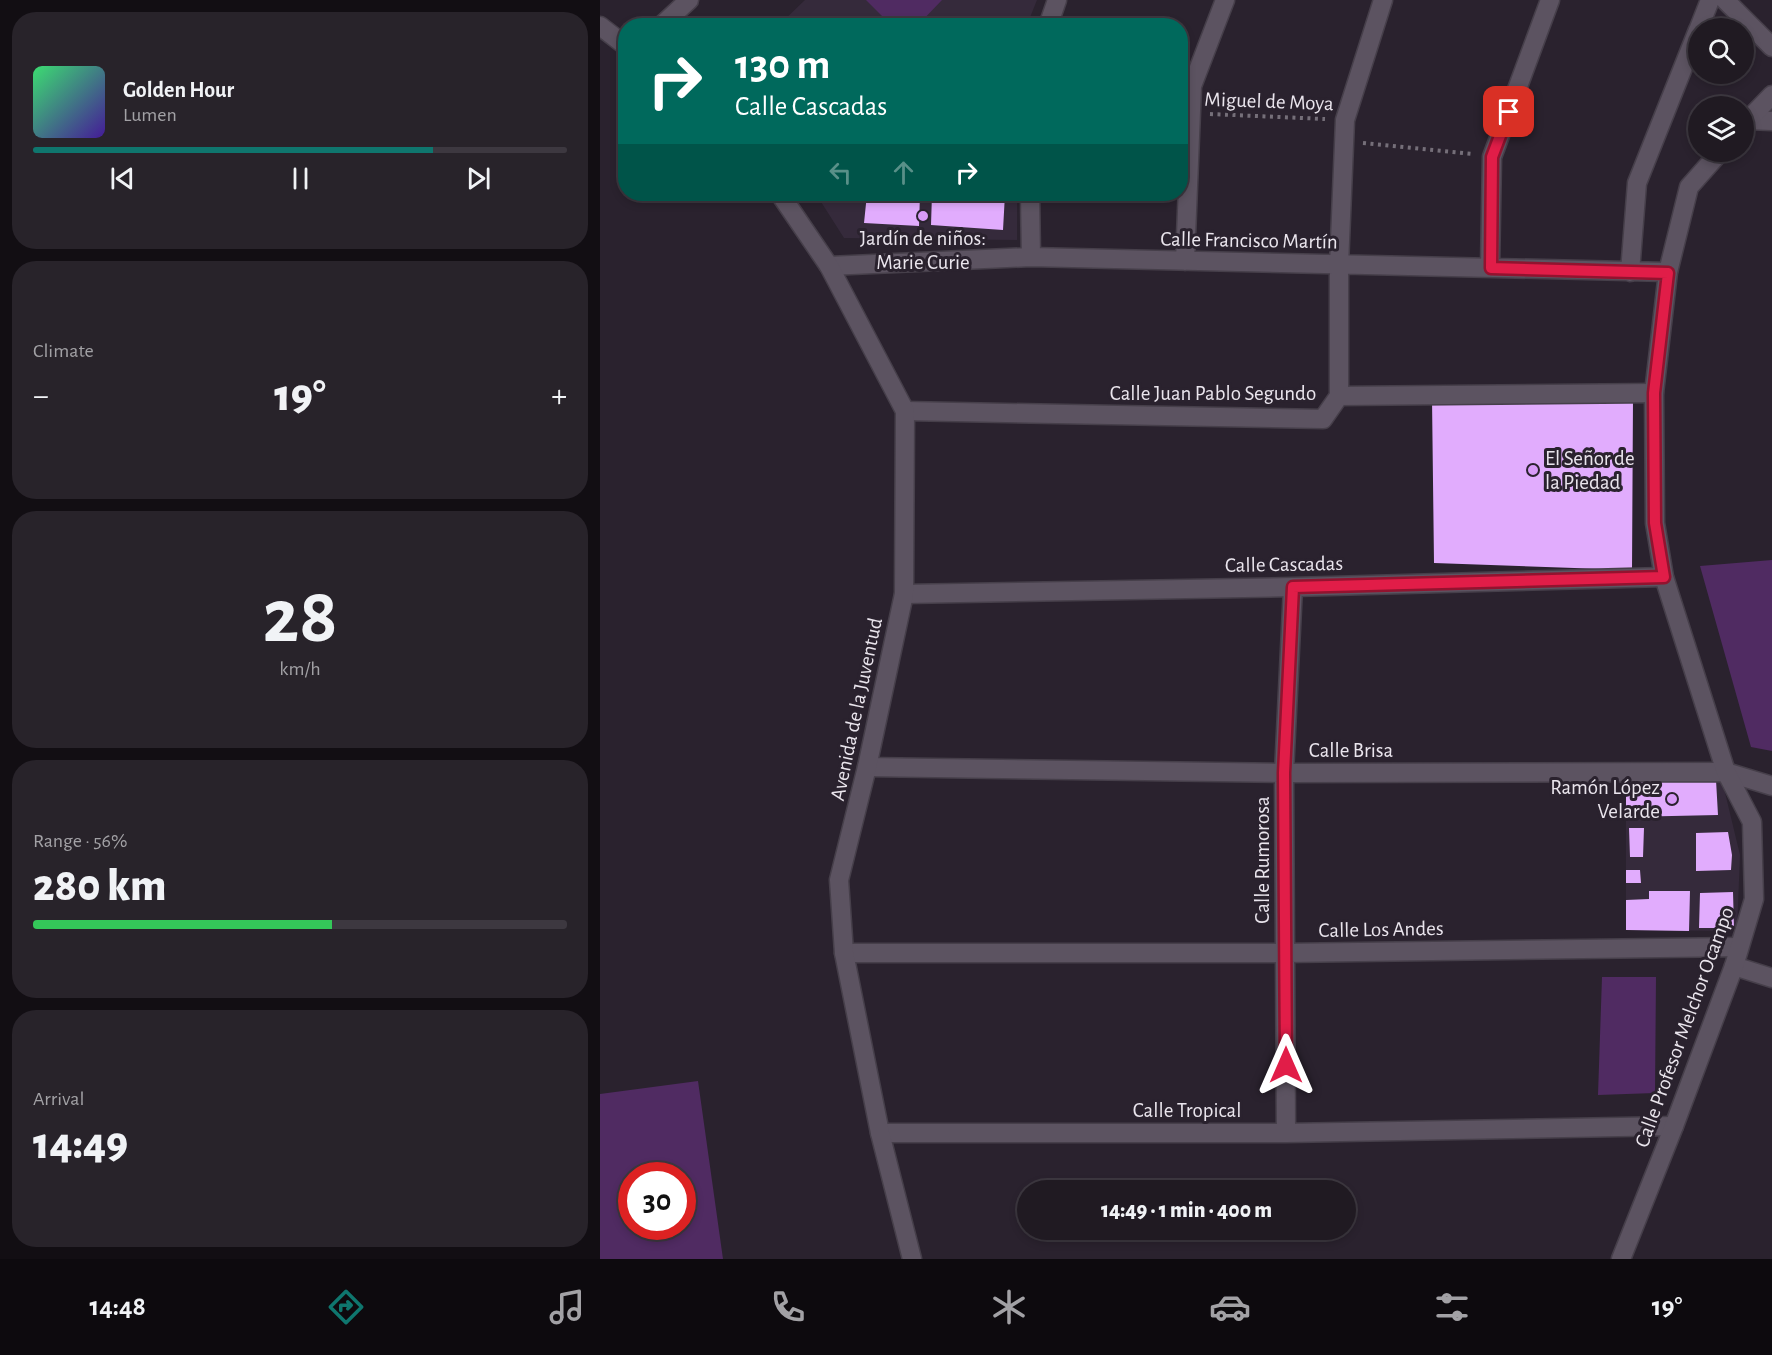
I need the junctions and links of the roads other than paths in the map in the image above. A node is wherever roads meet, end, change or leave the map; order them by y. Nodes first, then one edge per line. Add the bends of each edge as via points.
1 (690, 0) edge
2 (1057, 0) edge
3 (1225, 0) edge
4 (1383, 0) edge
5 (1550, 0) edge
6 (1710, 0) edge
7 (1725, 0) edge
8 (670, 18) edge
9 (1051, 18) edge
10 (1703, 18) edge
11 (600, 26) edge
12 (618, 40) edge
13 (1772, 47) edge
14 (1688, 54) edge
15 (1772, 95) edge
16 (1754, 114) edge
17 (1772, 121) edge
18 (1754, 122) edge
19 (1711, 162) edge
20 (1188, 187) edge
21 (785, 201) edge
22 (1030, 201) edge
23 (1187, 201) edge
24 (1031, 257) junction
25 (1185, 261) junction
26 (1339, 265) junction
27 (829, 266) junction
28 (1491, 268) junction
29 (1630, 272) junction
30 (1668, 273) junction
31 (1654, 393) junction
32 (1339, 396) junction
33 (905, 411) junction
34 (1664, 577) junction
35 (1293, 587) junction
36 (904, 594) junction
37 (867, 767) junction
38 (1726, 772) junction
39 (1284, 773) junction
40 (1772, 786) edge
41 (1739, 947) junction
42 (844, 953) junction
43 (1285, 953) junction
44 (1734, 966) junction
45 (1772, 978) edge
46 (1674, 1126) junction
47 (880, 1133) junction
48 (1286, 1133) junction
49 (912, 1259) edge
50 (1621, 1259) edge

1 - 8 street
2 - 9 street
3 - 20 street via 1192,86
4 - 26 street via 1345,120
5 - 28 street via 1492,157
6 - 10 street
7 - 13 street
11 - 12 street
14 - 29 street via 1637,183
15 - 16 street
17 - 18 street
19 - 30 street, Calle Profesor Melchor Ocampo via 1689,187
21 - 27 street, Avenida de la Juventud
22 - 24 street
23 - 25 street
24 - 25 street, Calle Francisco Martín
24 - 27 street, Calle Francisco Martín
25 - 26 street, Calle Francisco Martín
26 - 28 street, Calle Francisco Martín
26 - 32 street
27 - 33 street, Avenida de la Juventud
28 - 29 street, Calle Francisco Martín
29 - 30 street, Calle Francisco Martín
30 - 31 street, Calle Profesor Melchor Ocampo
31 - 32 street, Calle Juan Pablo Segundo
31 - 34 street, Calle Profesor Melchor Ocampo via 1655,523
32 - 33 street, Calle Juan Pablo Segundo via 1323,419
33 - 36 street, Avenida de la Juventud
34 - 35 street, Calle Cascadas
34 - 38 street, Calle Profesor Melchor Ocampo
35 - 36 street, Calle Cascadas
35 - 39 street, Calle Rumorosa
36 - 37 street, Avenida de la Juventud
37 - 39 street, Calle Brisa
37 - 42 street, Avenida de la Juventud via 839,880
38 - 39 street, Calle Brisa
38 - 40 street, Calle Brisa
38 - 41 street, Calle Profesor Melchor Ocampo via 1752,822 1754,899
39 - 43 street, Calle Rumorosa
41 - 43 street, Calle Los Andes
41 - 44 street, Calle Profesor Melchor Ocampo
42 - 43 street, Calle Los Andes
42 - 47 street, Avenida de la Juventud
43 - 48 street, Calle Rumorosa
44 - 45 street
44 - 46 street, Calle Profesor Melchor Ocampo
46 - 48 street, Calle Tropical
46 - 50 street, Calle Profesor Melchor Ocampo
47 - 48 street, Calle Tropical
47 - 49 street, Avenida de la Juventud

